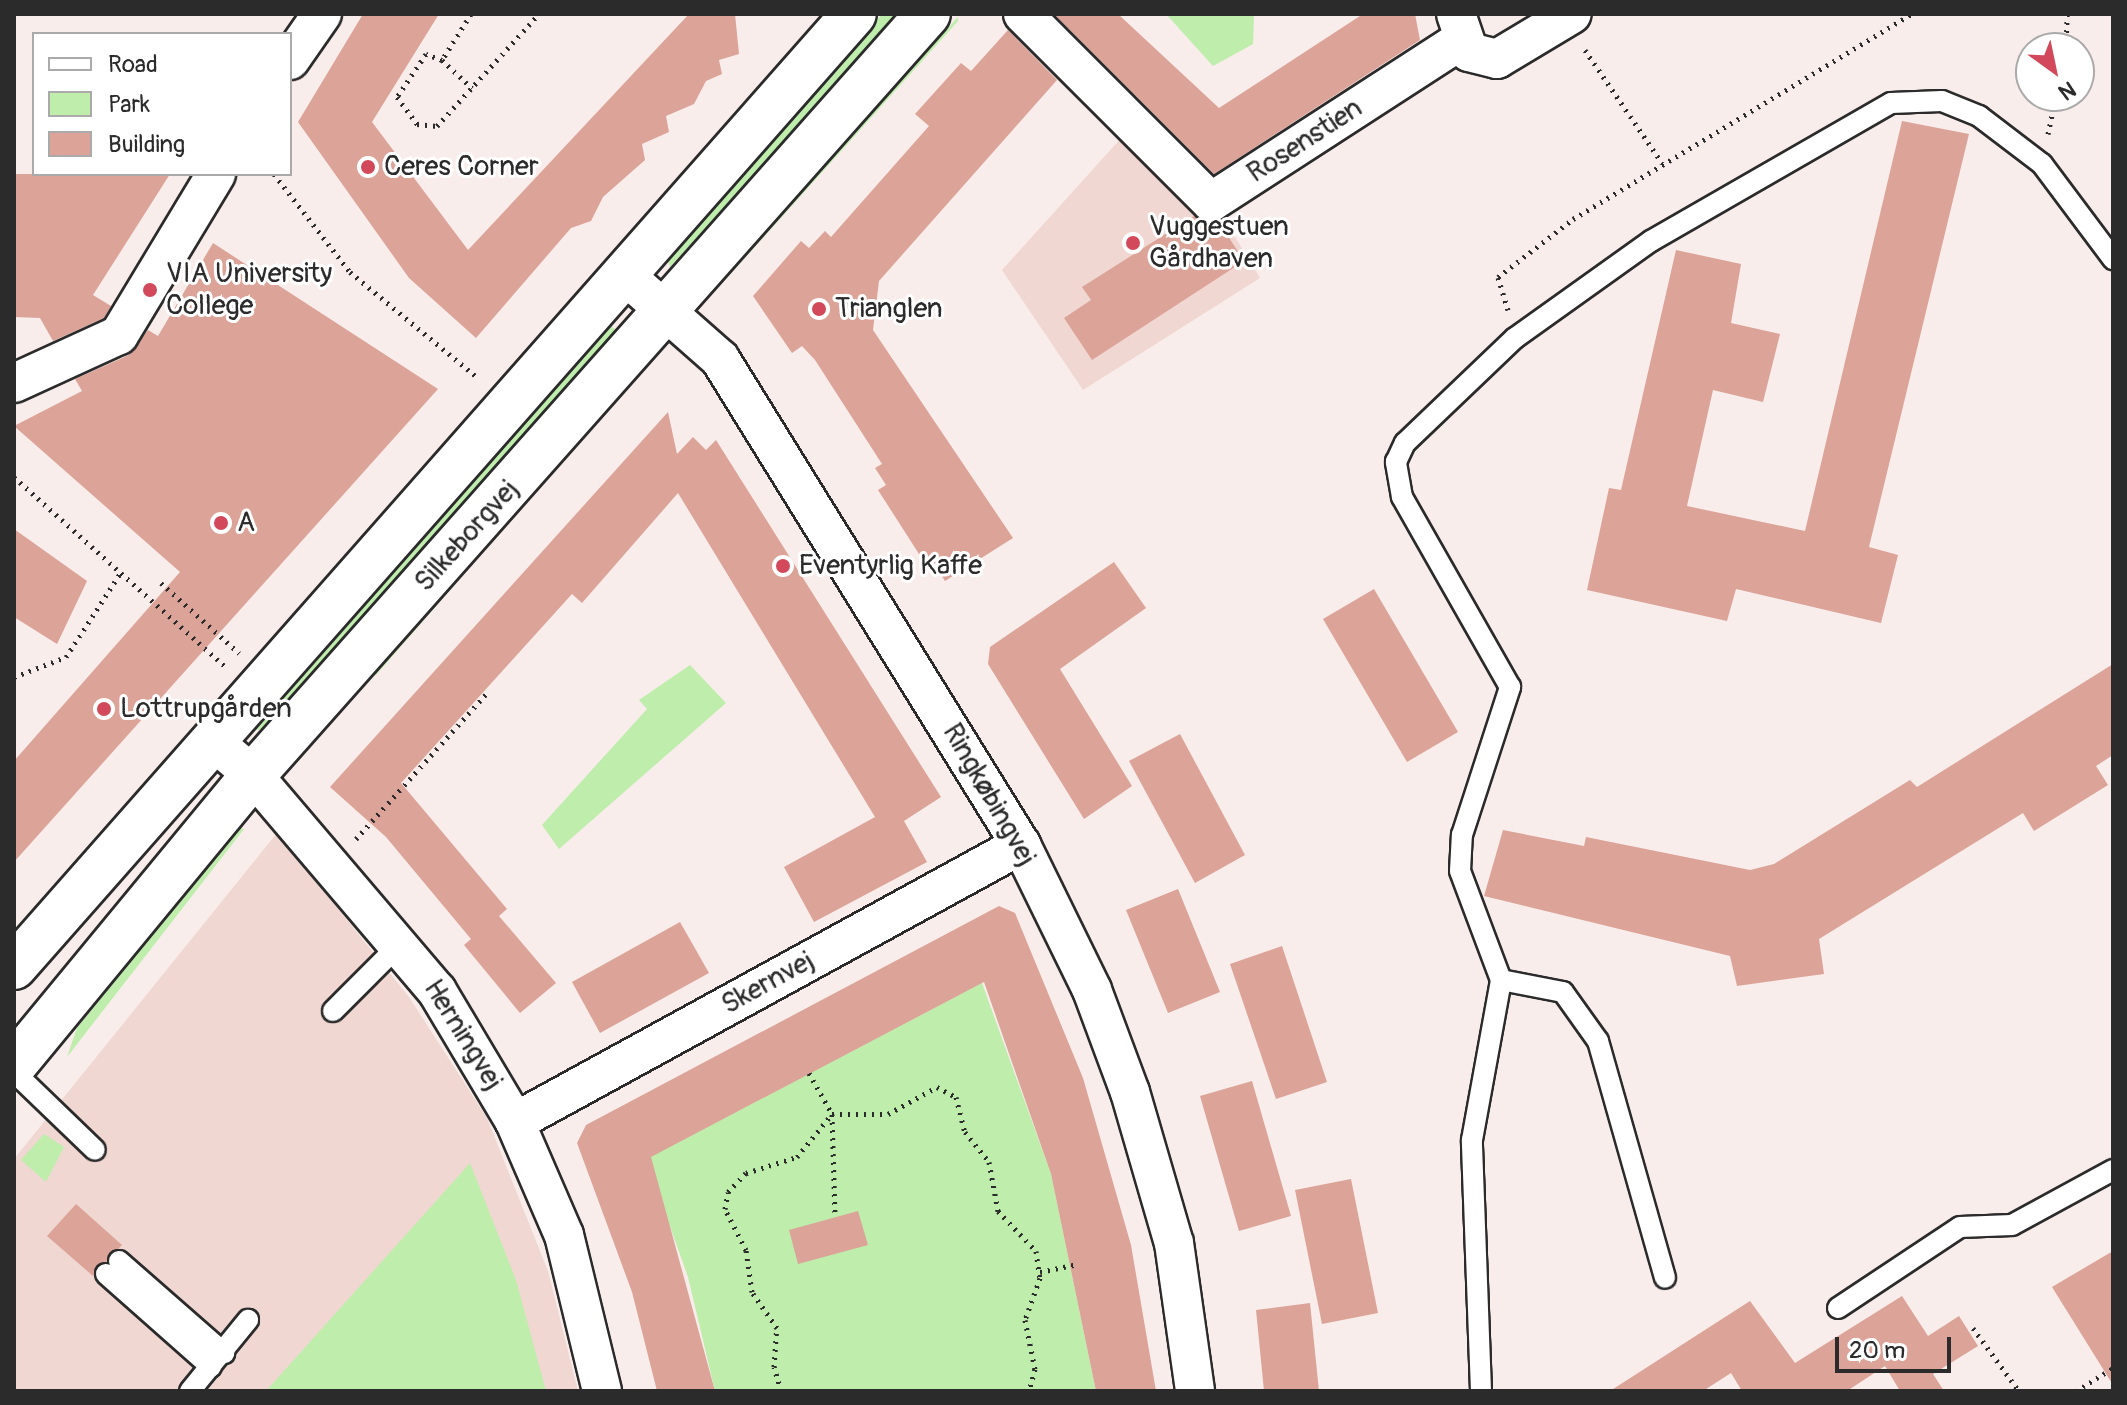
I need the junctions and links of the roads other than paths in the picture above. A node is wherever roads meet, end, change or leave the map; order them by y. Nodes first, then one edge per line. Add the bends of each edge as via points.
1 (322, 14) edge
2 (854, 14) edge
3 (928, 14) edge
4 (1023, 14) edge
5 (1568, 17) edge
6 (1458, 27) edge
7 (292, 57) edge
8 (215, 176) edge
9 (2113, 259) edge
10 (627, 277) junction
11 (667, 313) junction
12 (14, 383) edge
13 (214, 742) junction
14 (253, 775) junction
15 (1021, 845) junction
16 (402, 942) junction
17 (14, 967) edge
18 (1501, 980) junction
19 (333, 1011) dead end
20 (14, 1065) edge
21 (14, 1072) edge
22 (515, 1122) junction
23 (95, 1150) dead end
24 (2113, 1170) edge
25 (113, 1268) dead end
26 (1665, 1278) dead end
27 (1838, 1308) dead end
28 (248, 1320) dead end
29 (218, 1360) junction
30 (190, 1391) edge
31 (602, 1391) edge
32 (1195, 1391) edge
33 (1481, 1391) edge

1 - 7 street
2 - 10 street, Silkeborgvej
3 - 11 street, Silkeborgvej
4 - 6 street, Rosenstien via 1211,202
5 - 6 street via 1497,59 1480,58
8 - 12 street via 119,335
9 - 18 lane via 2042,164 1979,116 1942,101 1891,103 1733,190 1515,338 1421,421 1396,462 1414,522 1510,687 1462,835 1460,871
10 - 11 street, Ringkøbingvej
10 - 13 street, Silkeborgvej
11 - 14 street, Silkeborgvej
11 - 15 street, Ringkøbingvej via 720,359
13 - 14 street, Herningvej
13 - 17 street, Silkeborgvej
14 - 16 street, Herningvej
14 - 20 street, Silkeborgvej
15 - 22 street, Skernvej
15 - 32 street, Ringkøbingvej via 1092,990 1130,1092 1174,1243
16 - 19 lane
16 - 22 street, Herningvej
18 - 26 lane via 1563,992 1598,1041
18 - 33 lane via 1472,1140
21 - 23 lane
22 - 31 street, Herningvej via 564,1235
24 - 27 lane via 2012,1225 1960,1227
25 - 29 lane
28 - 29 lane
29 - 30 lane

